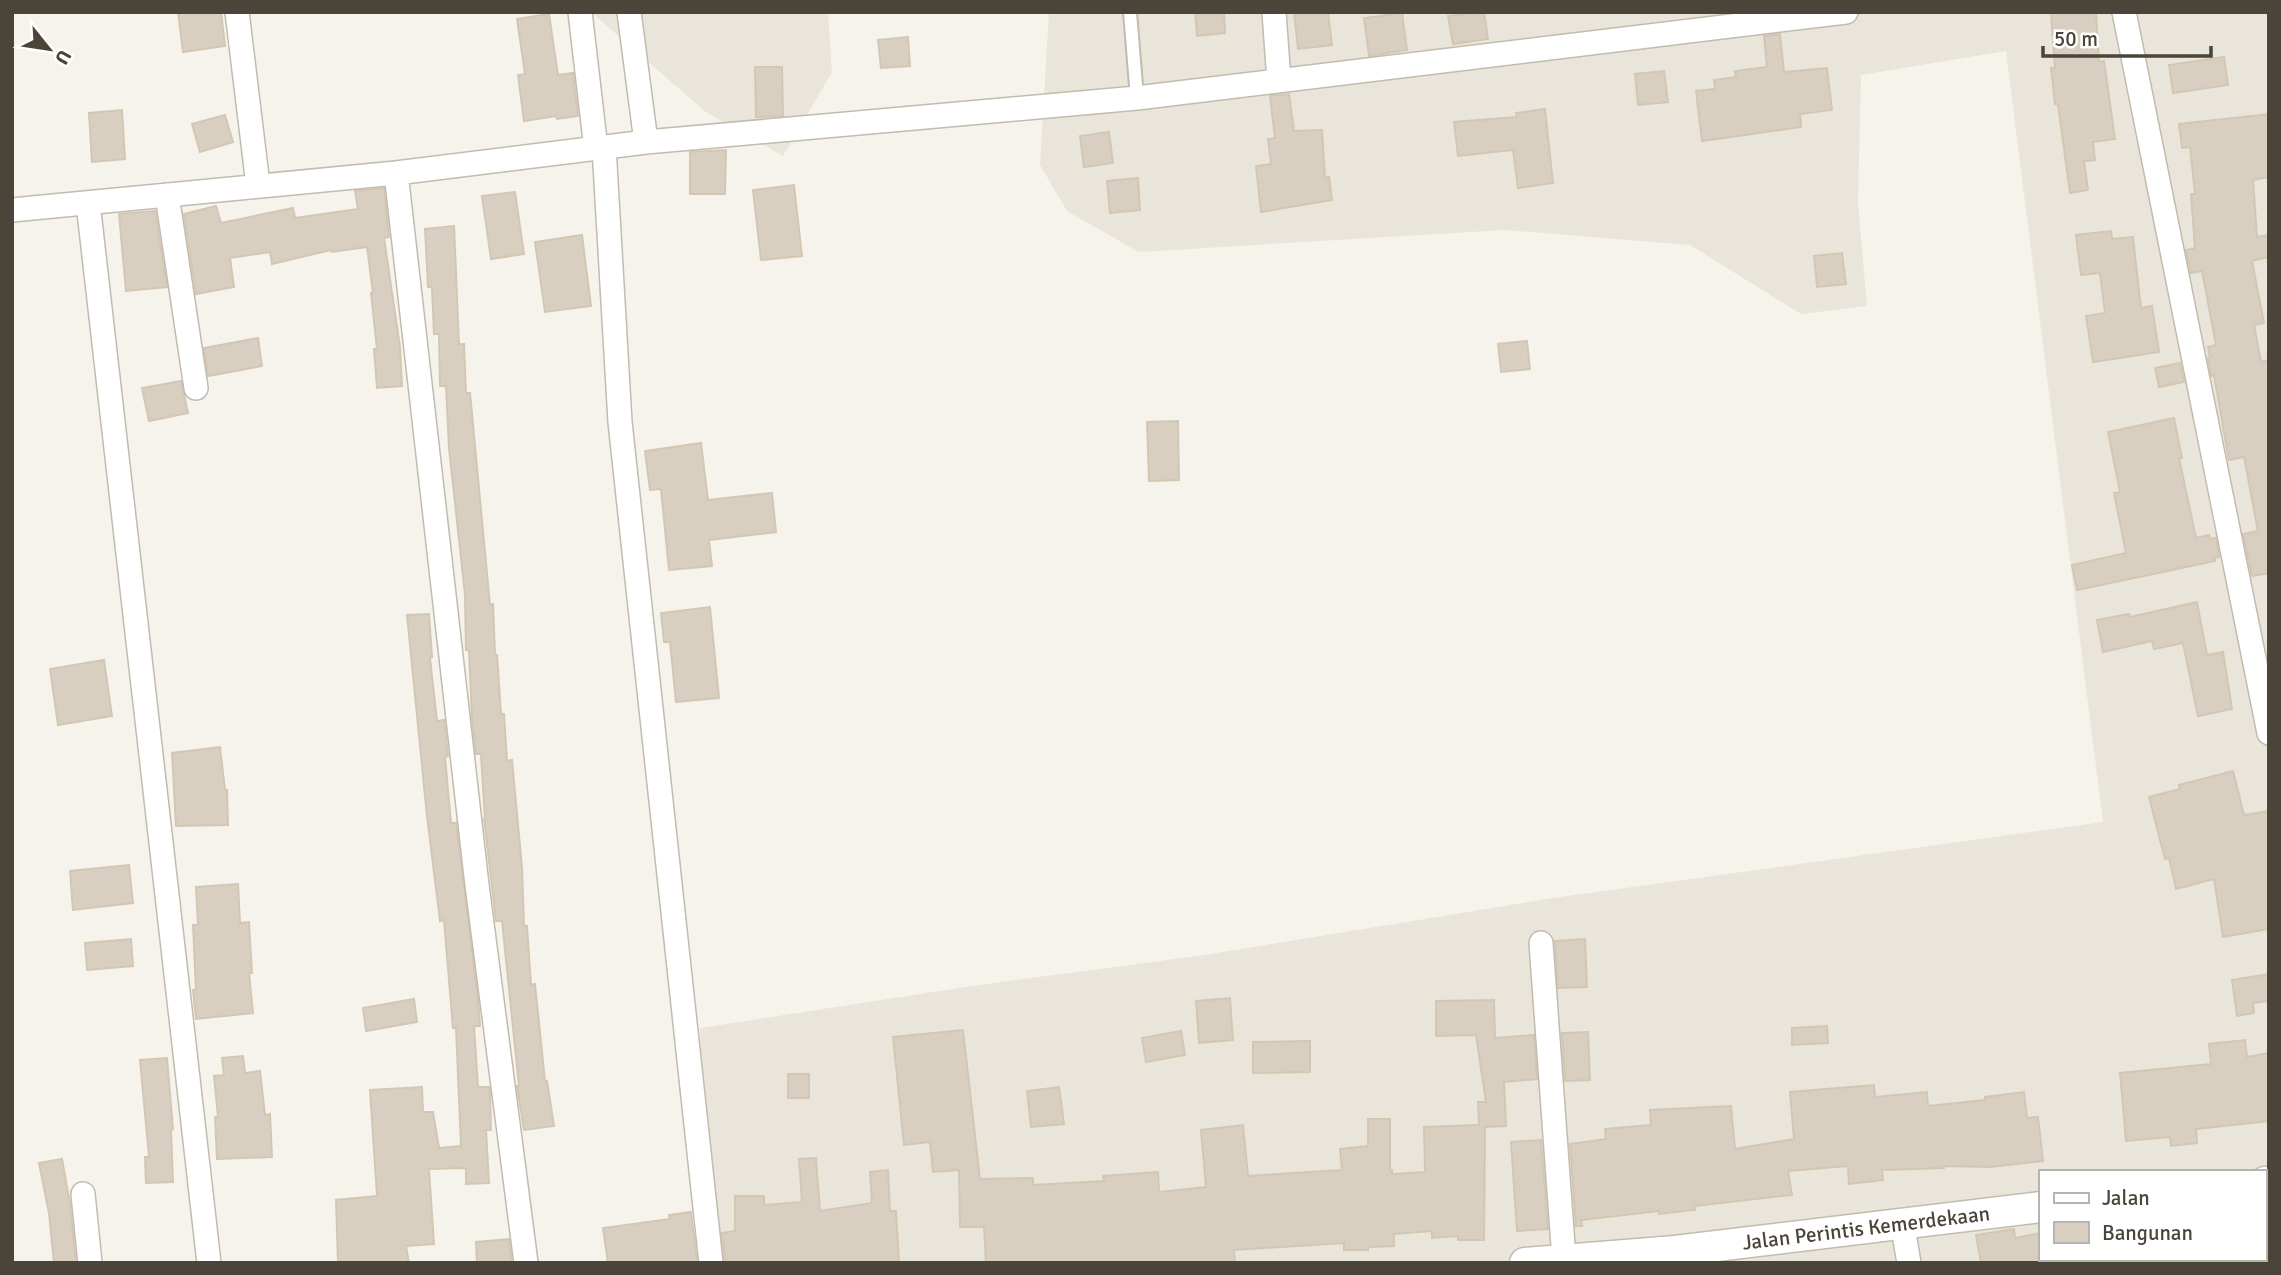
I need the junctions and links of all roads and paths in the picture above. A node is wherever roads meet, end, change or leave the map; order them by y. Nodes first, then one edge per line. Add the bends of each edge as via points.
1 (237, 12) edge
2 (580, 12) edge
3 (629, 12) edge
4 (1130, 12) edge
5 (1273, 12) edge
6 (1846, 12) edge
7 (2124, 12) edge
8 (1279, 81) junction
9 (1137, 98) junction
10 (646, 142) junction
11 (600, 148) junction
12 (396, 173) junction
13 (258, 185) junction
14 (167, 195) junction
15 (88, 203) junction
16 (12, 211) edge
17 (196, 388) dead end
18 (2269, 733) edge
19 (1541, 943) dead end
20 (83, 1194) dead end
21 (2039, 1207) edge
22 (1902, 1222) junction
23 (1686, 1256) edge
24 (1564, 1259) junction
25 (90, 1263) edge
26 (209, 1263) edge
27 (526, 1263) edge
28 (711, 1263) edge
29 (1525, 1263) edge
30 (1909, 1263) edge

1 - 13 street
2 - 11 street
3 - 10 street
4 - 9 lane
5 - 8 street
6 - 8 street
7 - 18 street
8 - 9 street
9 - 10 street
10 - 11 street
11 - 12 street
11 - 28 street via 620,422
12 - 13 street
12 - 27 street via 477,885
13 - 14 street
14 - 15 street
14 - 17 street
15 - 16 street
15 - 26 street
19 - 24 street
20 - 25 street
21 - 22 street, Jalan Perintis Kemerdekaan
22 - 23 street, Jalan Perintis Kemerdekaan
22 - 30 street
23 - 24 street, Jalan Perintis Kemerdekaan
24 - 29 street, Jalan Perintis Kemerdekaan

